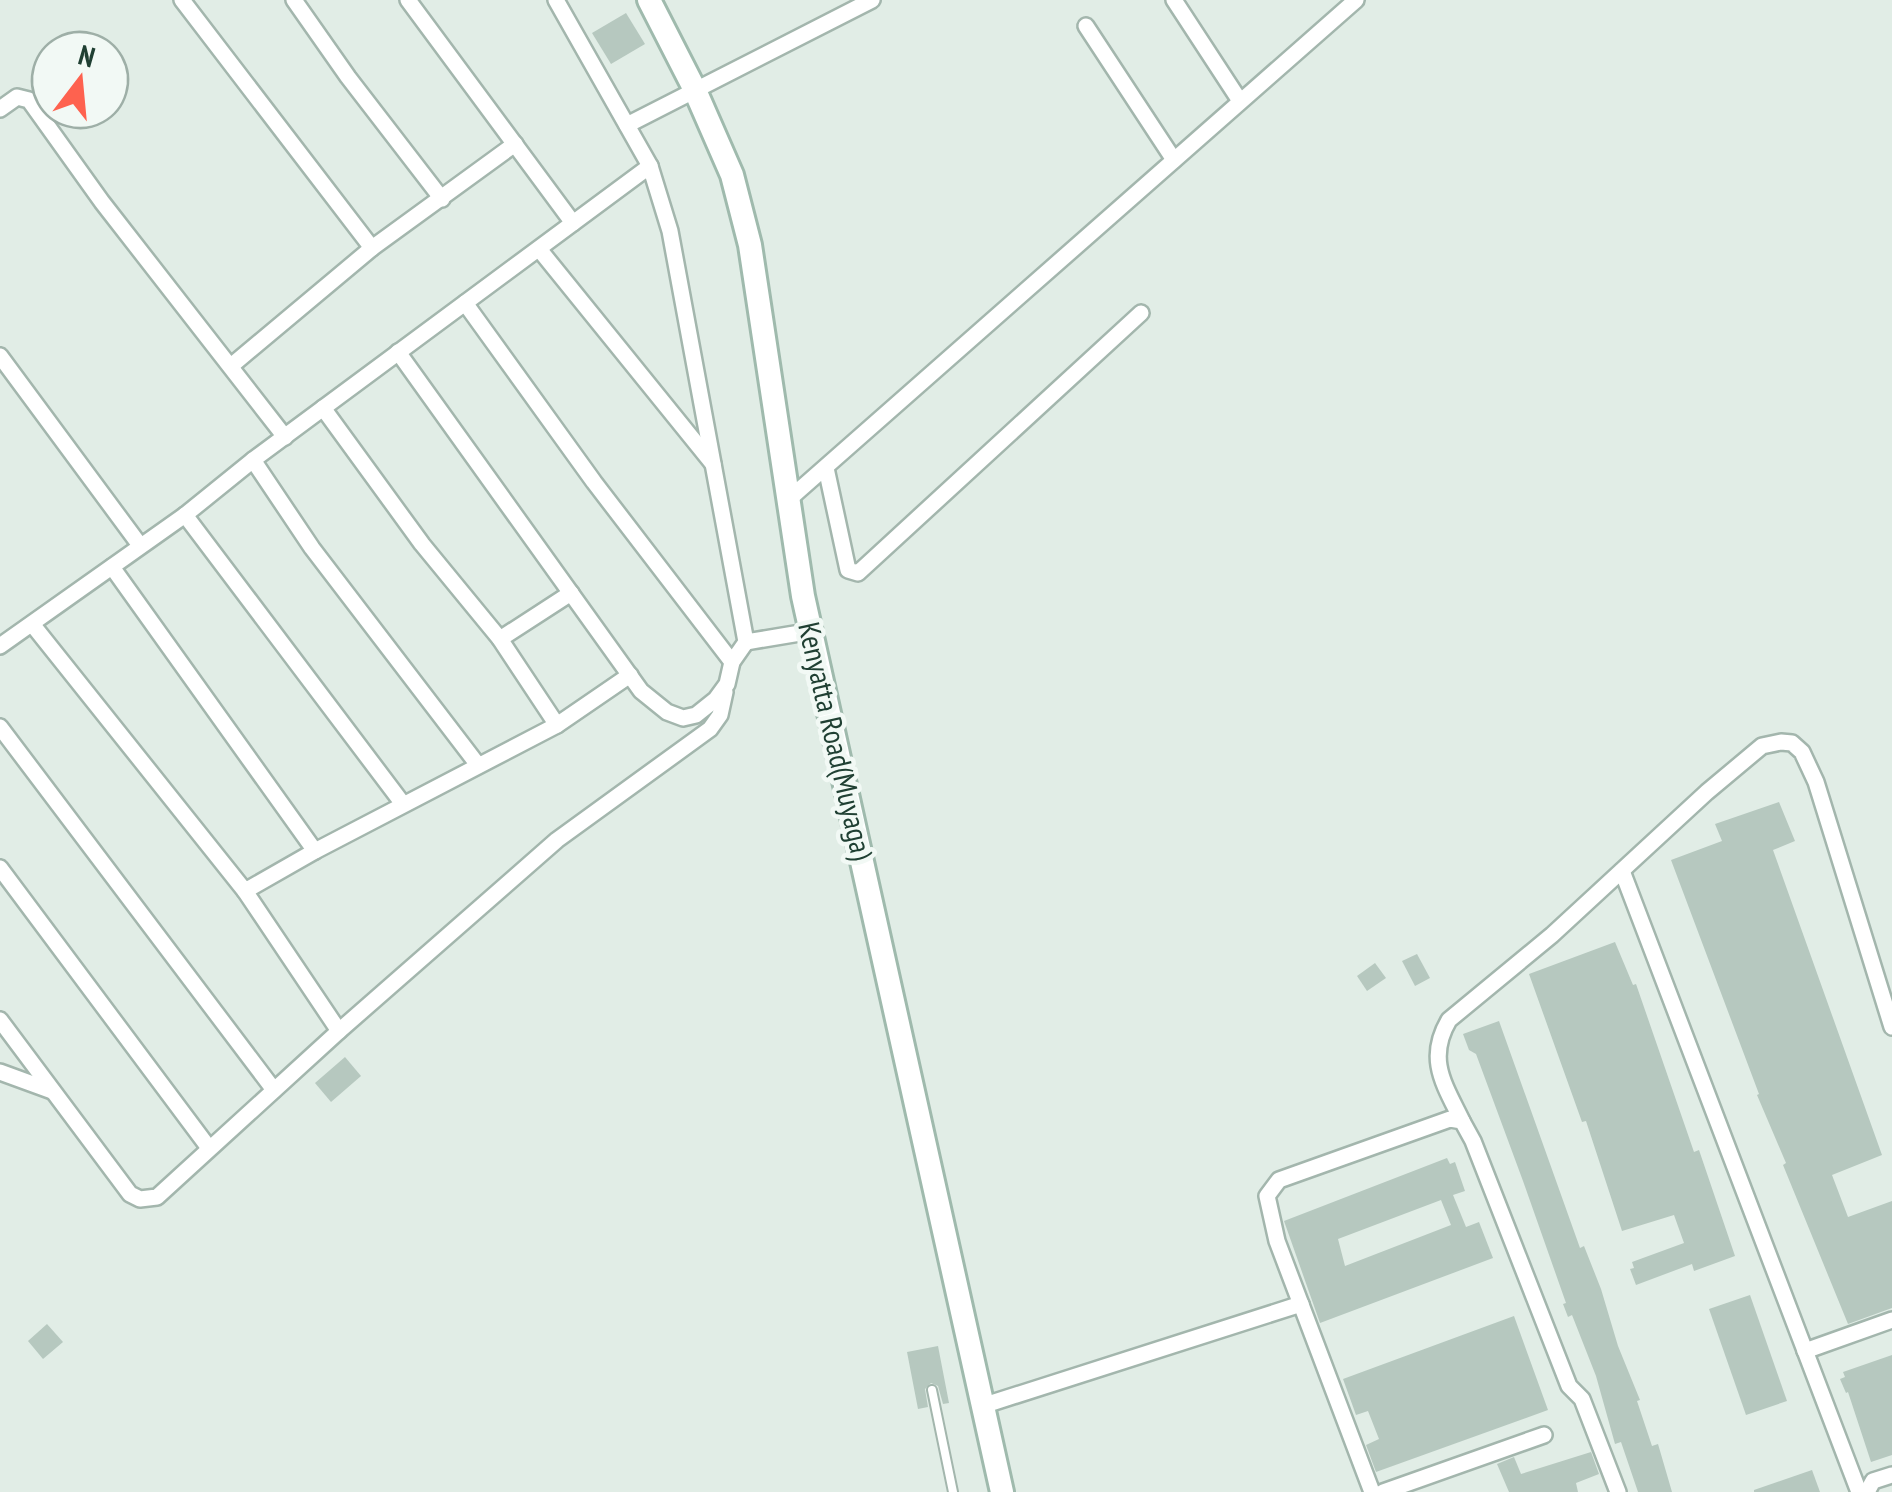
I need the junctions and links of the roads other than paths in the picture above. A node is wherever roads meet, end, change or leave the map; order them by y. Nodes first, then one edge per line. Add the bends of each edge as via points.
1 (182, 0) edge
2 (294, 0) edge
3 (408, 0) edge
4 (556, 0) edge
5 (649, 0) edge
6 (872, 0) edge
7 (1174, 0) edge
8 (1356, 0) edge
9 (1086, 26) dead end
10 (694, 88) junction
11 (1240, 102) junction
12 (0, 109) edge
13 (627, 124) junction
14 (515, 144) junction
15 (1174, 160) junction
16 (650, 166) junction
17 (442, 199) junction
18 (573, 223) junction
19 (372, 248) junction
20 (539, 249) junction
21 (465, 303) junction
22 (1141, 313) dead end
23 (398, 352) junction
24 (0, 356) edge
25 (231, 366) junction
26 (323, 408) junction
27 (286, 437) junction
28 (253, 460) junction
29 (714, 465) junction
30 (826, 468) junction
31 (788, 500) junction
32 (184, 515) junction
33 (139, 544) junction
34 (112, 568) junction
35 (572, 593) junction
36 (32, 624) junction
37 (812, 631) junction
38 (500, 640) junction
39 (746, 642) junction
40 (0, 646) edge
41 (732, 662) junction
42 (630, 675) junction
43 (728, 684) junction
44 (557, 725) junction
45 (0, 727) edge
46 (478, 764) junction
47 (403, 804) junction
48 (315, 851) junction
49 (0, 868) edge
50 (1622, 871) junction
51 (245, 891) junction
52 (0, 1020) edge
53 (1892, 1028) edge
54 (340, 1031) junction
55 (0, 1072) edge
56 (52, 1090) junction
57 (274, 1090) junction
58 (1462, 1122) junction
59 (209, 1148) junction
60 (1301, 1304) junction
61 (1892, 1320) edge
62 (1805, 1351) junction
63 (932, 1390) dead end
64 (982, 1406) junction
65 (1544, 1435) dead end
66 (1892, 1475) edge
67 (953, 1492) edge
68 (1002, 1492) edge
69 (1372, 1492) edge
70 (1383, 1492) edge
71 (1618, 1492) edge
72 (1863, 1492) edge

1 - 19 street
2 - 17 street
3 - 14 street
4 - 13 street
5 - 10 main road, Kenyatta Road(Muyaga)
6 - 10 street
7 - 11 street
8 - 11 street
9 - 15 street
10 - 13 street
10 - 31 main road, Kenyatta Road(Muyaga) via 732,176 750,245
11 - 15 street
12 - 25 street via 18,97 29,100
13 - 16 street
14 - 17 street
14 - 18 street
15 - 30 street
16 - 18 street
16 - 29 street via 681,279
17 - 19 street
18 - 20 street
19 - 25 street
20 - 21 street
20 - 29 street
21 - 23 street
21 - 41 street
22 - 30 street via 858,573 848,570
23 - 26 street
23 - 35 street
24 - 33 street
25 - 27 street
26 - 27 street
26 - 38 street
27 - 28 street
28 - 32 street
28 - 46 street
29 - 39 street
30 - 31 street
31 - 37 main road, Kenyatta Road(Muyaga)
32 - 33 street
32 - 47 street
33 - 34 street
34 - 36 street
34 - 48 street
35 - 38 street
35 - 42 street
36 - 40 street
36 - 51 street
37 - 39 street
37 - 64 main road, Kenyatta Road(Muyaga)
38 - 44 street
39 - 41 street
41 - 43 street
42 - 43 street via 640,691 683,718 696,715
42 - 44 street
43 - 54 street via 710,729 557,840
44 - 46 street
45 - 57 street
46 - 47 street
47 - 48 street
48 - 51 street
49 - 59 street
50 - 53 street via 1762,746 1792,743 1816,782
50 - 58 street via 1449,1020 1436,1058
50 - 62 street
51 - 54 street
52 - 56 street
54 - 57 street
55 - 56 street
56 - 59 street via 140,1199 157,1197
57 - 59 street
58 - 60 street via 1450,1119 1279,1180 1266,1196
58 - 71 street
60 - 64 street
60 - 69 street
61 - 62 street
62 - 72 street
63 - 67 lane
64 - 68 main road, Kenyatta Road(Muyaga)
65 - 70 street
66 - 72 street

